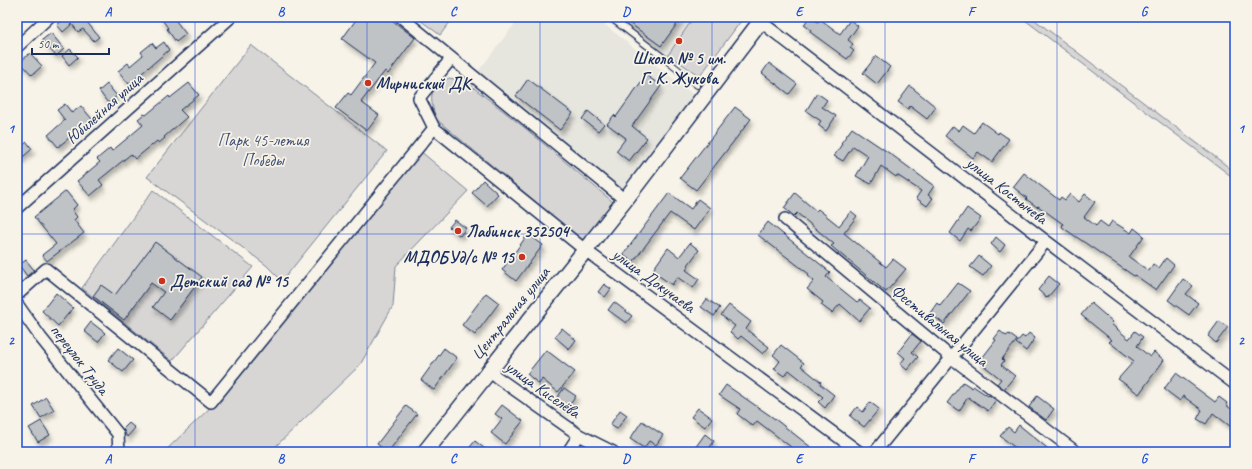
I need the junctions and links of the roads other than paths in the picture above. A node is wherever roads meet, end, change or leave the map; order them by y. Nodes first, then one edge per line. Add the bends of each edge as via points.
1 (49, 17) edge
2 (231, 17) edge
3 (401, 17) edge
4 (610, 17) edge
5 (762, 19) edge
6 (17, 47) edge
7 (451, 59) junction
8 (697, 84) dead end
9 (434, 128) junction
10 (625, 200) junction
11 (17, 208) edge
12 (785, 219) dead end
13 (1046, 241) junction
14 (585, 250) junction
15 (17, 296) edge
16 (17, 304) edge
17 (952, 358) junction
18 (488, 371) junction
19 (1235, 384) edge
20 (579, 435) junction
21 (119, 452) edge
22 (425, 452) edge
23 (568, 452) edge
24 (613, 452) edge
25 (859, 452) edge
26 (874, 452) edge
27 (1076, 452) edge

1 - 6 street
2 - 11 street, Юбилейная улица
3 - 7 street
4 - 8 lane
5 - 10 street, Центральная улица
5 - 13 street, улица Костычева
7 - 9 street via 420,98
7 - 10 street
9 - 14 street, улица Докучаева
9 - 15 street via 211,402 46,269
10 - 14 street, Центральная улица
12 - 17 street, Фестивальная улица
13 - 17 street
13 - 19 street, улица Костычева
14 - 18 street, Центральная улица
14 - 25 street, улица Докучаева
16 - 21 street, переулок Труда via 118,434
17 - 26 street
17 - 27 street, Фестивальная улица
18 - 20 street, улица Киселёва
18 - 22 street, Центральная улица
20 - 23 street, улица Киселёва
20 - 24 street, улица Киселёва

